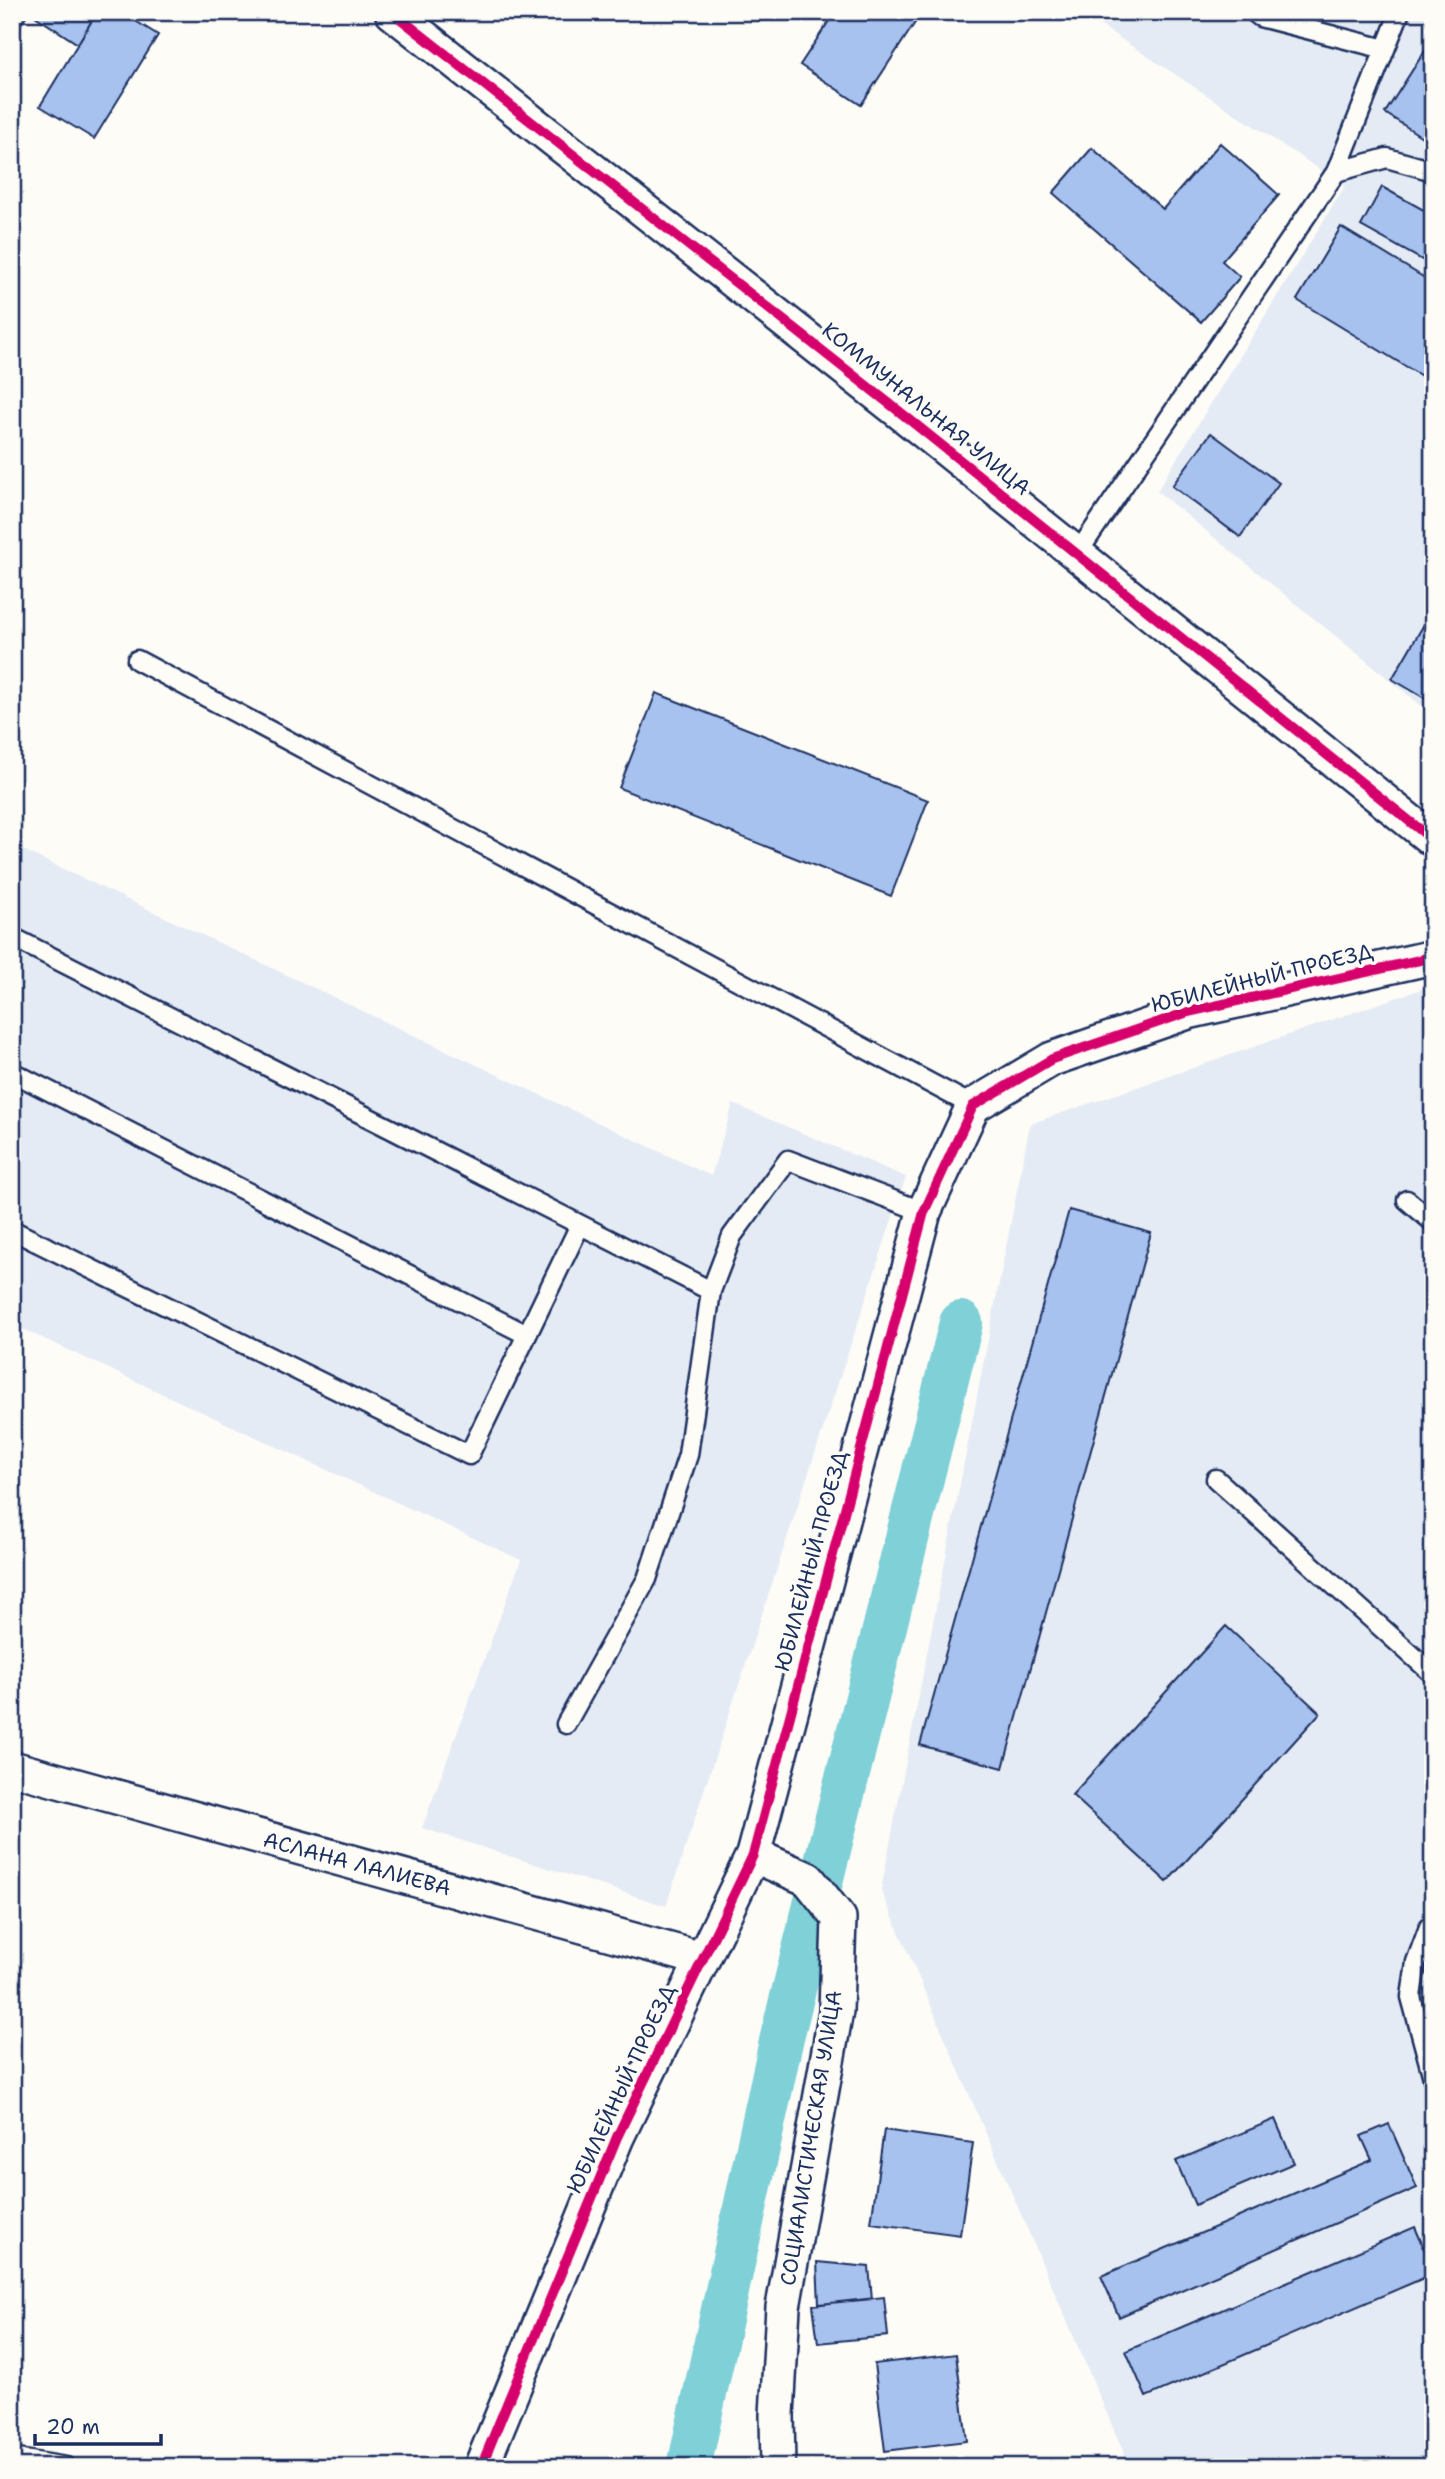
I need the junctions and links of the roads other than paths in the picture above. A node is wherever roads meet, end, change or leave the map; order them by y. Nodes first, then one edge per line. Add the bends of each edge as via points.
1 (392, 12) edge
2 (1254, 12) edge
3 (1400, 12) edge
4 (1385, 49) junction
5 (1433, 171) edge
6 (1336, 172) junction
7 (1077, 554) junction
8 (137, 660) dead end
9 (1433, 840) edge
10 (12, 937) edge
11 (1433, 957) edge
12 (12, 1072) edge
13 (973, 1106) junction
14 (1407, 1200) dead end
15 (924, 1212) junction
16 (1433, 1222) edge
17 (580, 1226) junction
18 (12, 1230) edge
19 (711, 1292) junction
20 (527, 1335) junction
21 (1216, 1479) dead end
22 (1433, 1674) edge
23 (566, 1724) dead end
24 (12, 1768) edge
25 (753, 1854) junction
26 (1433, 1924) edge
27 (702, 1959) junction
28 (1433, 2078) edge
29 (12, 2458) edge
30 (66, 2467) edge
31 (481, 2467) edge
32 (778, 2467) edge

1 - 7 street, КОММУНАЛЬНАЯ УЛИЦА
2 - 4 lane
3 - 4 lane
4 - 6 lane
5 - 6 lane via 1387,158
6 - 7 lane
7 - 9 street, КОММУНАЛЬНАЯ УЛИЦА
8 - 13 lane
10 - 17 lane
11 - 13 street, ЮБИЛЕЙНЫЙ ПРОЕЗД via 1188,1012 1052,1059
12 - 20 lane
13 - 15 street, ЮБИЛЕЙНЫЙ ПРОЕЗД
14 - 16 lane
15 - 19 lane via 788,1160 732,1236
15 - 25 street, ЮБИЛЕЙНЫЙ ПРОЕЗД
17 - 19 lane
17 - 20 lane
18 - 20 lane via 469,1455
19 - 23 lane via 688,1455 647,1579
21 - 22 lane
24 - 27 street, АСЛАНА ЛАЛИЕВА
25 - 27 street, ЮБИЛЕЙНЫЙ ПРОЕЗД
25 - 32 street, СОЦИАЛИСТИЧЕСКАЯ УЛИЦА via 808,1879 839,1918 836,2011 783,2307
26 - 28 lane via 1416,1962 1411,1997
27 - 31 street, ЮБИЛЕЙНЫЙ ПРОЕЗД via 617,2137
29 - 30 lane

